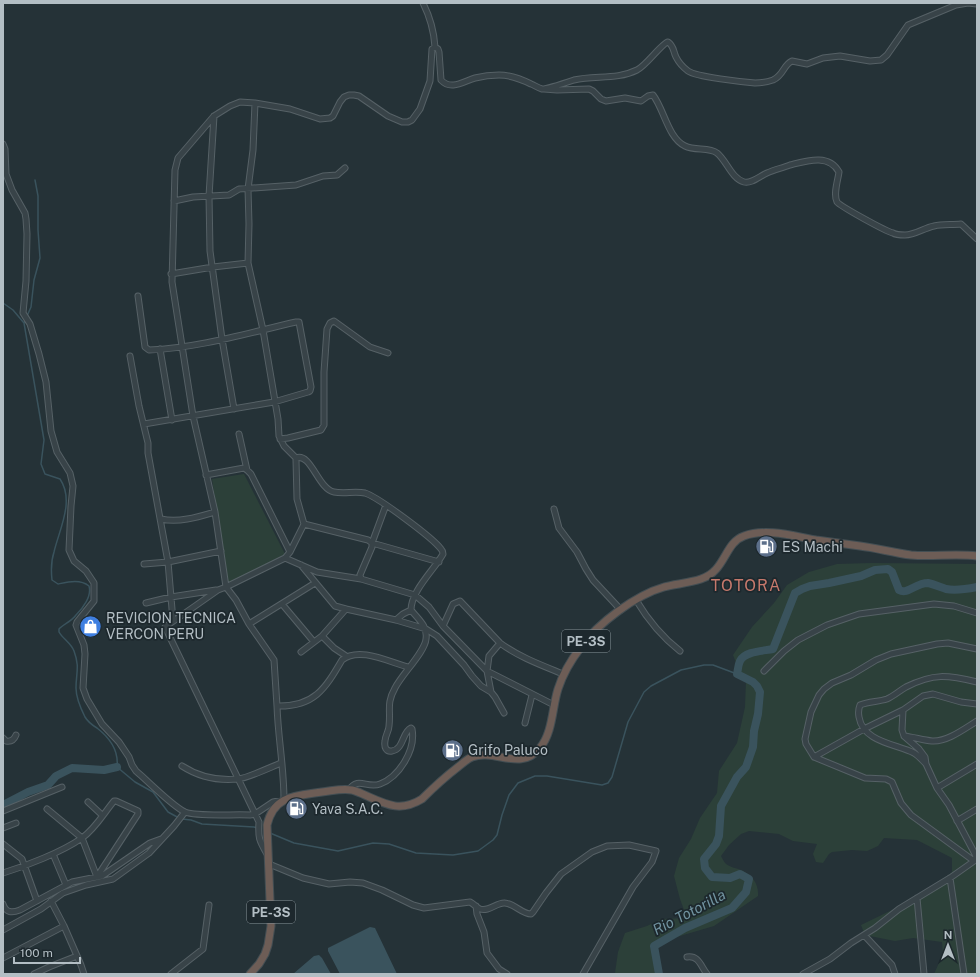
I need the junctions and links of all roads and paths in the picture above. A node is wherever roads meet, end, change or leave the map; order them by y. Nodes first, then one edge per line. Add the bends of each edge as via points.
1 (423, 3) edge
2 (977, 4) edge
3 (435, 47) junction
4 (543, 89) junction
5 (255, 103) junction
6 (214, 116) junction
7 (3, 144) edge
8 (345, 168) dead end
9 (248, 189) junction
10 (210, 196) junction
11 (174, 201) junction
12 (977, 239) edge
13 (248, 263) junction
14 (213, 267) junction
15 (171, 274) junction
16 (138, 296) dead end
17 (263, 330) junction
18 (222, 339) junction
19 (182, 347) junction
20 (160, 349) junction
21 (388, 353) dead end
22 (130, 356) dead end
23 (274, 402) junction
24 (234, 409) junction
25 (193, 416) junction
26 (172, 420) junction
27 (144, 424) junction
28 (239, 434) dead end
29 (280, 439) junction
30 (296, 458) junction
31 (247, 470) junction
32 (206, 475) junction
33 (386, 505) junction
34 (554, 509) dead end
35 (215, 512) junction
36 (161, 518) junction
37 (304, 524) junction
38 (372, 542) junction
39 (221, 551) junction
40 (290, 552) junction
41 (977, 556) edge
42 (285, 558) junction
43 (168, 562) junction
44 (439, 562) junction
45 (144, 564) dead end
46 (301, 565) junction
47 (361, 579) junction
48 (315, 583) junction
49 (226, 587) junction
50 (218, 590) junction
51 (415, 595) junction
52 (171, 597) junction
53 (636, 600) junction
54 (146, 603) dead end
55 (282, 604) junction
56 (346, 609) junction
57 (411, 610) junction
58 (620, 610) junction
59 (977, 613) edge
60 (396, 620) junction
61 (173, 621) junction
62 (249, 624) junction
63 (444, 626) junction
64 (426, 630) junction
65 (322, 636) junction
66 (314, 642) junction
67 (500, 643) junction
68 (977, 649) edge
69 (680, 651) dead end
70 (301, 652) dead end
71 (346, 656) junction
72 (408, 667) junction
73 (487, 671) junction
74 (764, 671) dead end
75 (563, 674) junction
76 (977, 682) edge
77 (491, 692) junction
78 (532, 695) junction
79 (977, 704) edge
80 (554, 705) junction
81 (277, 706) junction
82 (903, 710) junction
83 (504, 713) dead end
84 (977, 721) edge
85 (525, 723) dead end
86 (864, 729) junction
87 (16, 735) dead end
88 (904, 736) junction
89 (3, 738) edge
90 (814, 757) junction
91 (281, 763) junction
92 (926, 764) junction
93 (977, 764) edge
94 (182, 766) dead end
95 (239, 779) junction
96 (62, 787) dead end
97 (937, 788) junction
98 (350, 790) junction
99 (284, 800) junction
100 (88, 802) dead end
101 (977, 808) edge
102 (47, 809) dead end
103 (3, 811) edge
104 (185, 812) junction
105 (255, 814) junction
106 (102, 815) junction
107 (957, 821) junction
108 (16, 823) dead end
109 (3, 828) edge
110 (82, 838) junction
111 (162, 839) junction
112 (3, 844) edge
113 (53, 854) junction
114 (975, 860) edge
115 (269, 861) junction
116 (23, 866) junction
117 (3, 873) edge
118 (97, 877) junction
119 (950, 878) junction
120 (66, 885) junction
121 (917, 898) junction
122 (37, 901) junction
123 (51, 901) junction
124 (3, 904) edge
125 (209, 905) dead end
126 (476, 906) junction
127 (64, 926) junction
128 (3, 930) edge
129 (864, 935) junction
130 (77, 956) junction
131 (687, 957) dead end
132 (3, 958) edge
133 (34, 974) edge
134 (84, 974) edge
135 (171, 974) edge
136 (250, 974) edge
137 (507, 974) edge
138 (583, 974) edge
139 (707, 974) edge
140 (803, 974) edge
141 (895, 974) edge
142 (924, 974) edge
143 (964, 974) edge

1 - 3 street via 432,26
2 - 4 street via 956,5 908,26 887,55 876,61 840,56 823,58 807,64 792,61 776,78 750,82 691,73 680,64 668,42 637,70 618,76 586,78
3 - 4 street via 439,52 441,80 446,84 455,85 481,77 506,75
3 - 5 street via 432,49 430,81 420,109 408,122 388,116 354,95 344,97 333,116 325,119
4 - 12 street via 589,89 606,101 626,98 642,101 653,95 678,141 692,149 716,153 742,181 748,182 768,172 808,160 826,160 834,164 839,172 836,200 840,205 884,229 903,235 934,226 961,224
5 - 6 street via 240,102
5 - 9 street
6 - 10 street
6 - 11 street via 178,158
7 - 104 street via 6,174 26,219 24,316 28,320 46,382 52,435 57,452 70,473 73,486 70,550 74,561 86,571 94,583 94,601 76,626 84,645 83,688 102,724 119,742 136,770
8 - 9 street via 337,175 323,176 296,185
9 - 10 street via 239,189 229,195
9 - 13 street
10 - 11 street
10 - 14 street via 210,251
11 - 15 street
13 - 14 street
13 - 17 street
14 - 15 street
14 - 18 street
15 - 19 street
16 - 20 street via 145,347 149,350
17 - 18 street
17 - 23 street
17 - 23 street via 299,322 311,387 308,392
18 - 19 street
18 - 24 street
19 - 20 street
19 - 25 street
20 - 26 street
21 - 29 street via 370,347 334,321 330,323 327,329 325,358 324,425 321,430
22 - 27 street
23 - 24 street
23 - 29 street
24 - 25 street
25 - 26 street
25 - 32 street
26 - 27 street
27 - 36 street
28 - 31 street
29 - 30 street
30 - 33 street via 304,458 325,488 332,492 364,493
30 - 37 street via 297,499
31 - 32 street via 244,468
31 - 40 street
32 - 35 street
33 - 38 street
33 - 44 street via 441,549 443,554
34 - 58 street via 559,528 586,570
35 - 36 street via 170,521
35 - 39 street
36 - 43 street
37 - 38 street
37 - 40 street
38 - 44 street
38 - 47 street via 360,575
39 - 43 street
39 - 49 street
40 - 42 street
41 - 53 highway, PE-3S via 914,555 766,533 751,534 736,540 718,569 710,575 664,587
42 - 46 street
42 - 49 street
43 - 45 street
43 - 52 street
44 - 51 street
46 - 47 street via 317,572
46 - 48 street
47 - 51 street
48 - 55 street
48 - 56 street via 335,606
49 - 50 street
49 - 62 street
50 - 52 street
50 - 61 street
51 - 57 street
51 - 63 street via 429,607
52 - 54 street
52 - 61 street
53 - 58 highway, PE-3S
53 - 69 street via 666,640
55 - 62 street
55 - 66 street
56 - 60 street
56 - 65 street
57 - 60 street
57 - 64 street
58 - 75 highway, PE-3S via 586,640
59 - 74 street via 954,606 934,604 859,614 827,625 798,640
60 - 64 street
61 - 95 street via 165,627 166,630
62 - 81 street via 275,663
63 - 67 street via 453,604 460,601
63 - 73 street
64 - 72 street via 423,648
64 - 77 street via 437,636 481,686
65 - 66 street
65 - 71 street
66 - 70 street
67 - 73 street via 489,656
67 - 75 street via 518,655
68 - 90 street via 948,643 891,654 832,683 819,696 809,720 805,739
71 - 72 street via 360,653
71 - 81 street via 322,692 310,701
72 - 98 street via 390,697 389,727 385,741 386,750 396,750 408,729 412,729 407,758 386,782 378,785 356,783
73 - 77 street
73 - 78 street
75 - 80 highway, PE-3S
76 - 86 street via 959,677 930,678 887,698 860,705 860,722
77 - 83 street
78 - 80 street
78 - 85 street
79 - 82 street via 929,694
80 - 98 highway, PE-3S via 545,740 540,748 520,760 484,755 470,757 422,799 405,806 394,807
81 - 91 street
82 - 86 street
82 - 88 street
84 - 88 street via 948,738 937,741
86 - 90 street
86 - 92 street via 873,737 916,754
87 - 89 street via 11,741
88 - 92 street via 919,749 925,757
90 - 114 street via 865,778 886,779 892,782 901,803 911,815
91 - 95 street
91 - 99 street
92 - 97 street
93 - 97 street
94 - 95 street via 208,778
95 - 105 street
96 - 103 street
97 - 107 street
98 - 99 highway, PE-3S via 297,795
99 - 105 street via 273,802
99 - 115 highway, PE-3S via 269,814
100 - 106 street
101 - 107 street
102 - 110 street
104 - 105 street
104 - 111 street
105 - 115 street via 259,822 260,842
106 - 110 street
106 - 118 street via 116,801 138,813
107 - 114 street via 975,854
108 - 109 street
110 - 113 street
110 - 118 street
111 - 118 street via 150,843
111 - 123 street via 142,859 113,879 63,893
112 - 116 street via 22,859
113 - 116 street
113 - 120 street
114 - 119 street
115 - 126 street via 303,878 329,884 363,884 424,908 470,902
115 - 136 highway, PE-3S via 271,911 268,945 259,964
116 - 117 street
116 - 122 street
118 - 120 street
119 - 121 street
119 - 143 street
120 - 122 street
121 - 129 street
121 - 142 street
122 - 124 street via 13,912 8,912
123 - 127 street
123 - 128 street
125 - 135 street via 203,949
126 - 137 street via 487,953 499,969
126 - 138 street via 484,910 505,903 531,914 561,874 592,852 607,846 629,845 656,851 652,862 633,887
127 - 130 street
127 - 132 street
129 - 140 street
129 - 141 street via 892,965
130 - 133 street
130 - 134 street
131 - 139 street via 697,959

